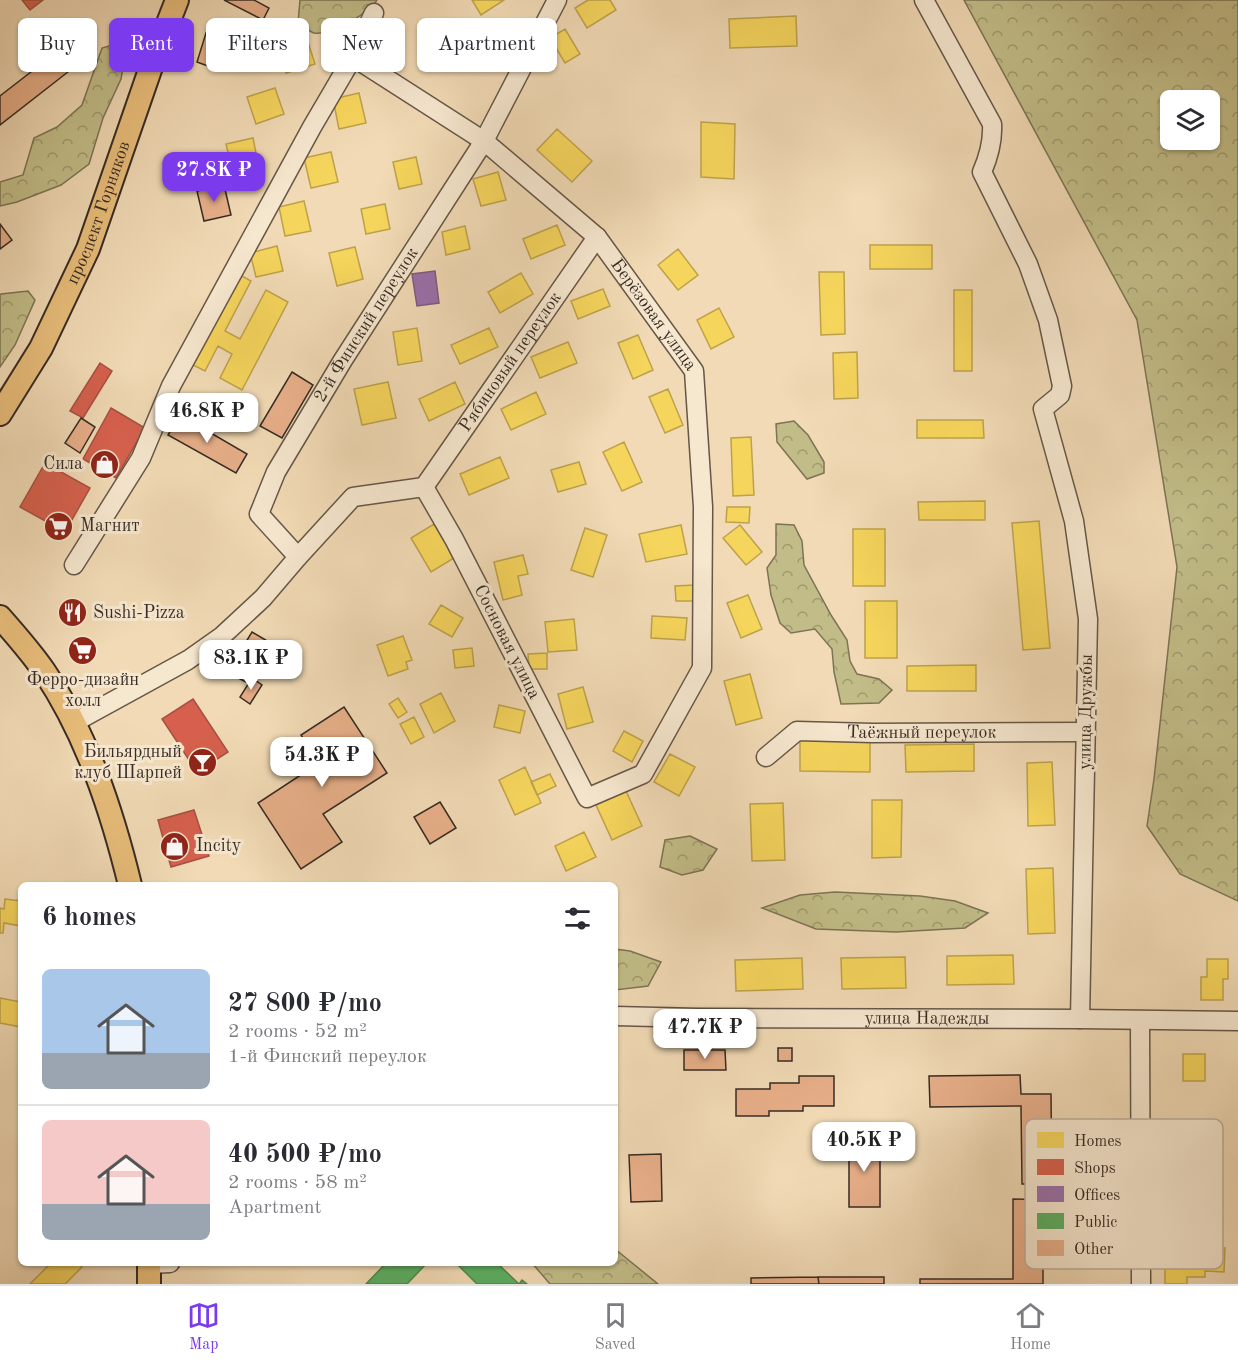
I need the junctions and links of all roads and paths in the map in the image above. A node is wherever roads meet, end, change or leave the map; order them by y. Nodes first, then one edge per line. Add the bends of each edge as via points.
1 (177, 0) edge
2 (556, 0) edge
3 (924, 0) edge
4 (374, 13) dead end
5 (372, 18) edge
6 (344, 72) edge
7 (376, 72) edge
8 (484, 141) junction
9 (597, 237) junction
10 (0, 414) edge
11 (424, 487) junction
12 (298, 556) junction
13 (74, 565) dead end
14 (0, 617) edge
15 (74, 723) junction
16 (1086, 732) junction
17 (766, 757) dead end
18 (587, 798) joint
19 (129, 882) edge
20 (618, 1016) edge
21 (1080, 1019) junction
22 (1140, 1021) junction
23 (1238, 1022) edge
24 (1140, 1119) edge

1 - 10 main road, проспект Горняков via 88,249 41,348
2 - 8 street
3 - 16 street, улица Дружбы via 992,124 989,156 982,172 1028,264 1059,366 1060,395 1042,409 1074,520 1088,620
4 - 5 street
6 - 13 street via 171,386 141,458
7 - 8 street, Берёзовая улица
8 - 9 street, Берёзовая улица
8 - 12 street, 2-й Финский переулок via 276,472 259,514
9 - 11 street, Рябиновый переулок
9 - 18 street, Берёзовая улица via 694,371 703,507 702,668 643,774
11 - 12 street via 353,497
11 - 18 street, Сосновая улица
12 - 15 street via 263,598 222,636 167,672
14 - 15 main road via 44,671
15 - 19 main road via 103,790
16 - 17 street, Таёжный переулок via 797,732
16 - 21 street, улица Дружбы
20 - 21 street, улица Надежды
21 - 22 street, улица Надежды
22 - 23 street, улица Надежды
22 - 24 street

